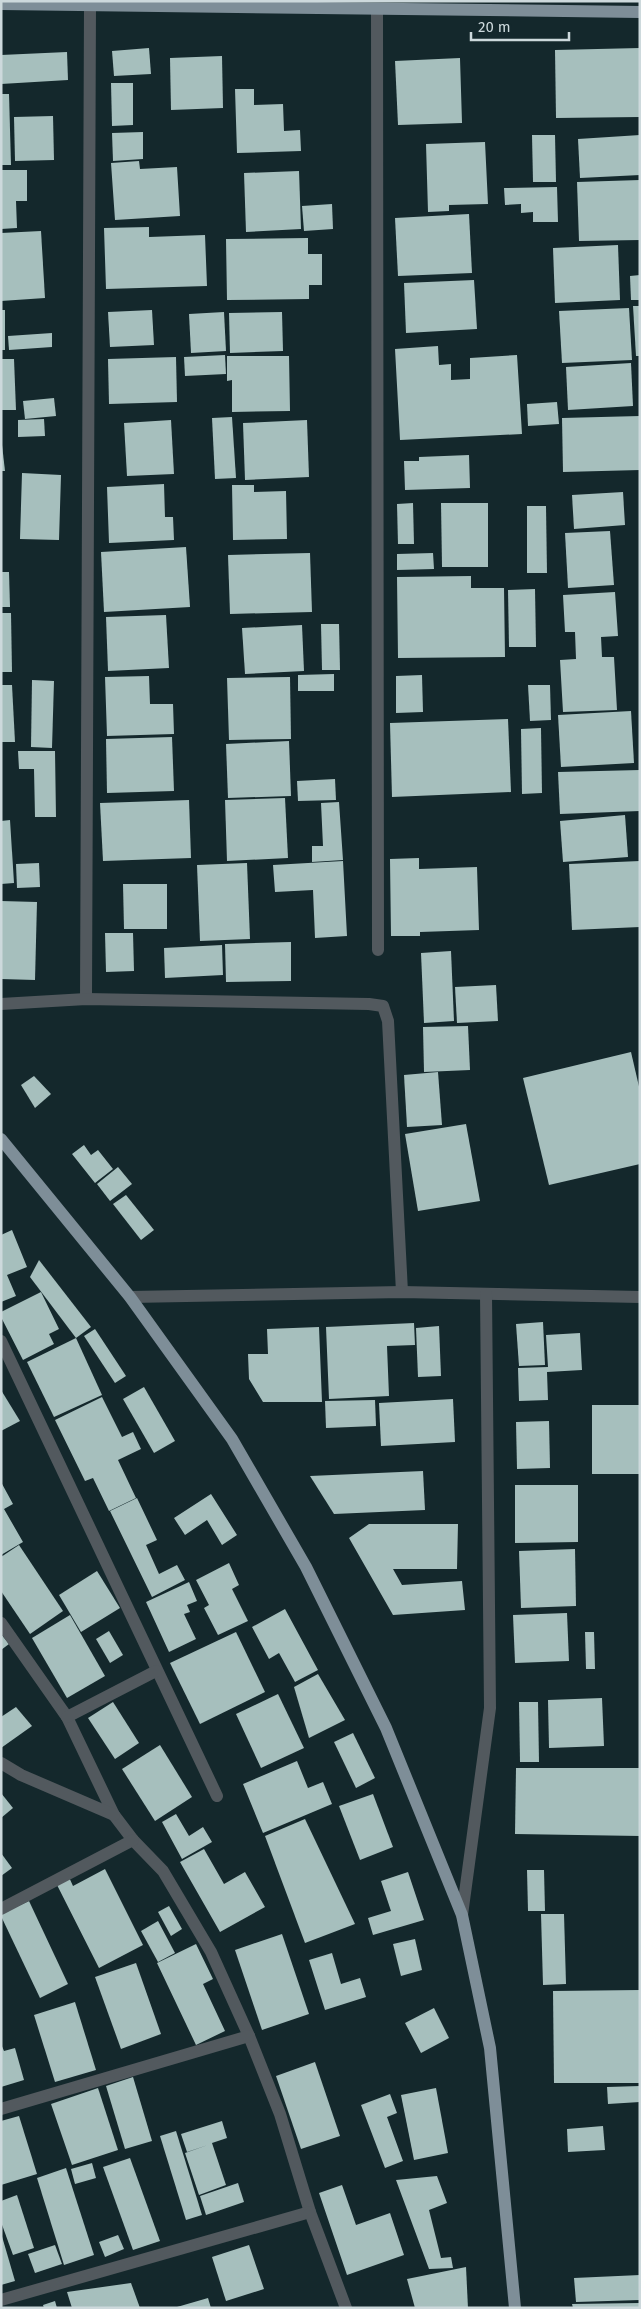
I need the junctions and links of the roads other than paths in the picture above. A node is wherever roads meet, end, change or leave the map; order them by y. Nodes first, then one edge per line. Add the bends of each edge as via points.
1 (1, 4) edge
2 (90, 6) junction
3 (377, 11) junction
4 (640, 12) edge
5 (378, 950) dead end
6 (86, 999) junction
7 (1, 1004) edge
8 (1, 1139) edge
9 (402, 1292) junction
10 (486, 1294) junction
11 (640, 1296) edge
12 (130, 1297) junction
13 (1, 1341) edge
14 (5, 1358) edge
15 (1, 1623) edge
16 (156, 1671) junction
17 (67, 1717) junction
18 (1, 1763) edge
19 (217, 1796) dead end
20 (114, 1815) junction
21 (133, 1840) junction
22 (1, 1909) edge
23 (462, 1915) junction
24 (249, 2036) junction
25 (1, 2109) edge
26 (310, 2212) junction
27 (1, 2300) edge
28 (346, 2308) edge
29 (515, 2308) edge

1 - 2 main road
2 - 3 main road
2 - 6 street
3 - 4 main road
3 - 5 street
6 - 7 street
6 - 9 street via 383,1006 388,1021
8 - 12 main road
9 - 10 street
9 - 12 street
10 - 11 street
10 - 23 street via 490,1708
12 - 23 main road via 232,1440 306,1567 386,1728
13 - 14 street
14 - 16 street
15 - 17 street
16 - 17 street
16 - 19 street
17 - 20 street
18 - 20 street via 21,1775
20 - 21 street
21 - 22 street
21 - 24 street via 162,1871 211,1952
23 - 29 main road via 490,2048
24 - 25 street
24 - 26 street via 280,2114
26 - 27 street
26 - 28 street

